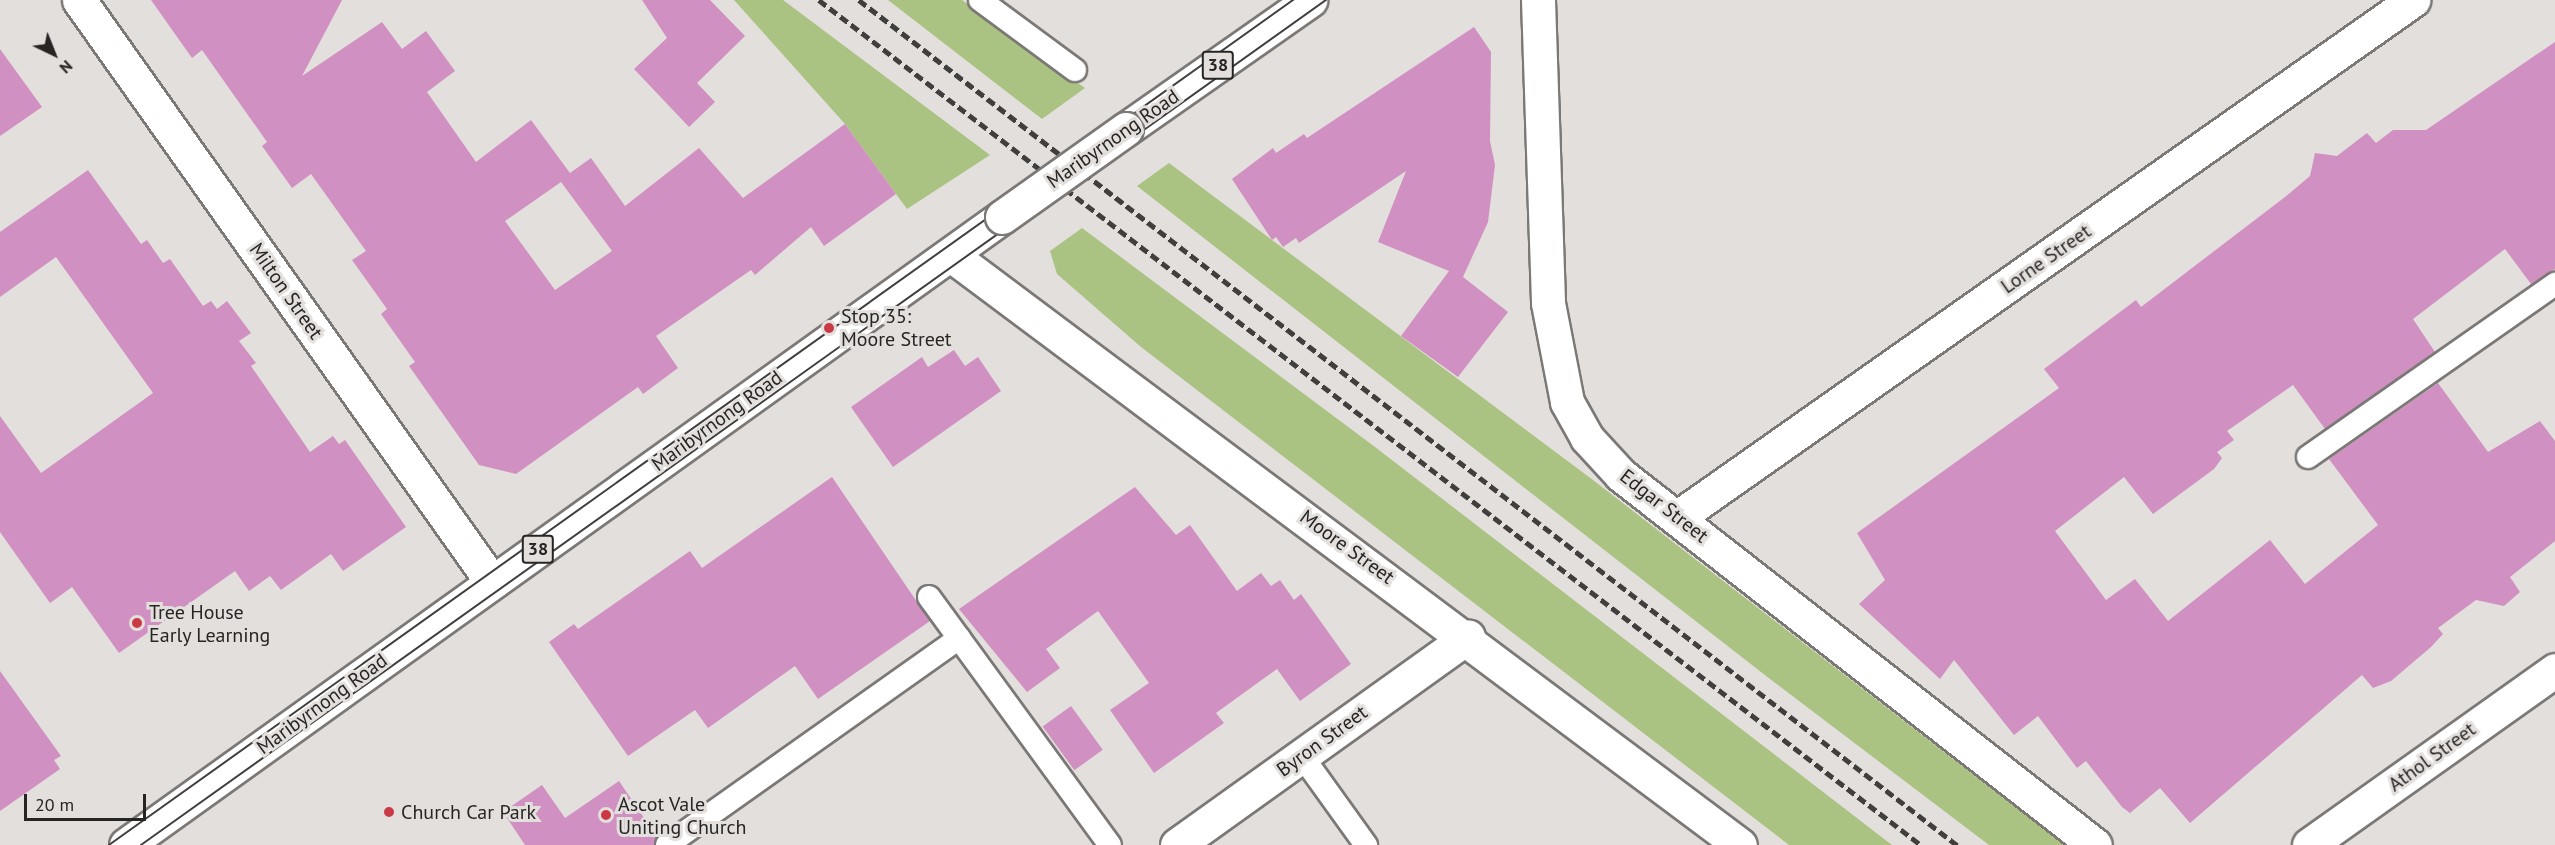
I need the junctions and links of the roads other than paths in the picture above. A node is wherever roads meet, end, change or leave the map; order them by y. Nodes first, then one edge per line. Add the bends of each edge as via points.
1 (79, 0) edge
2 (980, 0) edge
3 (1310, 0) edge
4 (1538, 0) edge
5 (2413, 0) edge
6 (1075, 70) dead end
7 (951, 255) junction
8 (2555, 284) edge
9 (2307, 458) dead end
10 (1678, 517) junction
11 (492, 582) junction
12 (929, 597) dead end
13 (1468, 637) junction
14 (959, 638) junction
15 (2555, 670) edge
16 (1302, 756) junction
17 (126, 845) edge
18 (667, 845) edge
19 (1110, 845) edge
20 (1177, 845) edge
21 (1366, 845) edge
22 (1740, 845) edge
23 (2095, 845) edge
24 (2309, 845) edge

1 - 11 street, Milton Street
2 - 6 lane
3 - 7 street, Maribyrnong Road / 38, bridge
4 - 10 street, Edgar Street via 1548,303 1559,371 1587,438 1621,476
5 - 10 street, Lorne Street
7 - 11 street, Maribyrnong Road / 38
7 - 13 street, Moore Street
8 - 9 lane
10 - 23 street, Edgar Street
11 - 17 street, Maribyrnong Road / 38
12 - 14 lane
13 - 16 street, Byron Street
13 - 22 street, Moore Street
14 - 18 lane
14 - 19 lane
15 - 24 street, Athol Street
16 - 20 street, Byron Street
16 - 21 lane

